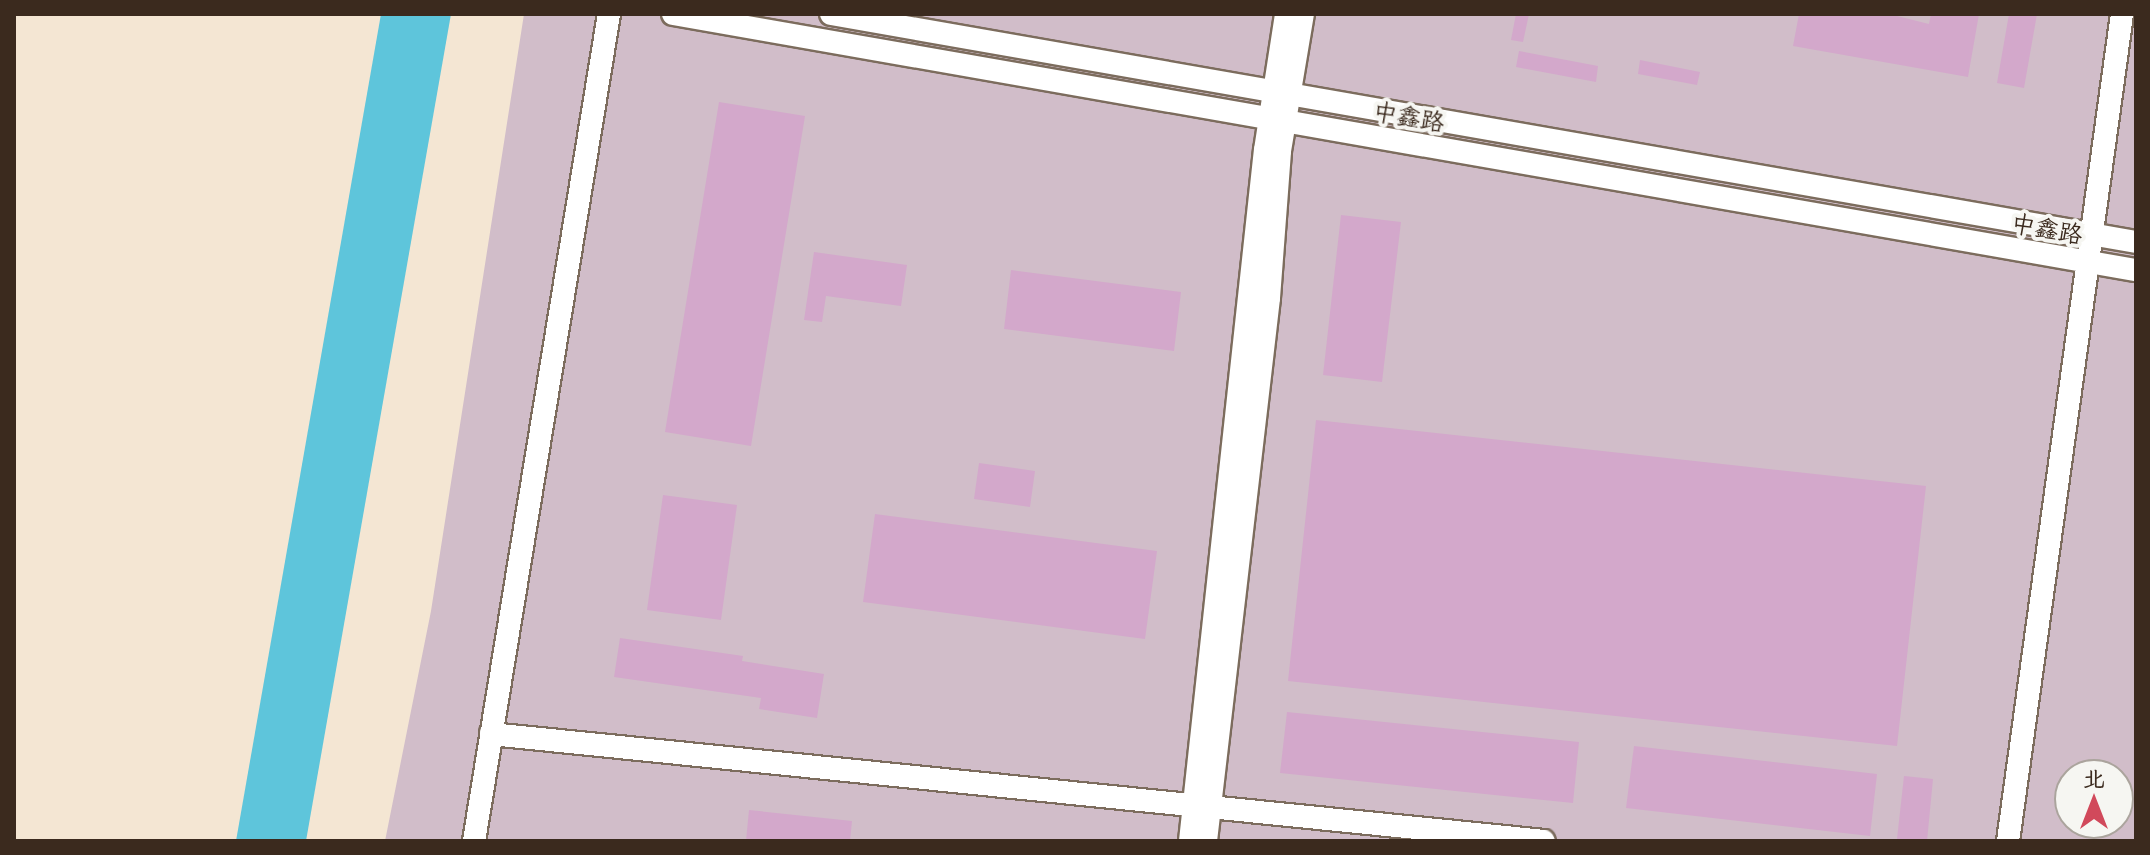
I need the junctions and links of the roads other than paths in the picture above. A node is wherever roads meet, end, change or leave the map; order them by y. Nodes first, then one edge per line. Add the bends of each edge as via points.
1 (609, 14) edge
2 (673, 14) edge
3 (831, 14) edge
4 (1286, 14) edge
5 (1303, 14) edge
6 (2122, 14) edge
7 (1282, 92) junction
8 (1277, 119) junction
9 (2089, 235) junction
10 (2136, 242) edge
11 (2085, 262) junction
12 (2136, 270) edge
13 (491, 734) junction
14 (1202, 805) junction
15 (474, 841) edge
16 (1190, 841) edge
17 (1206, 841) edge
18 (1544, 841) edge
19 (2008, 841) edge

1 - 13 street
2 - 8 street, 中鑫路
3 - 7 street, 中鑫路
4 - 7 street
5 - 7 street
6 - 9 street
7 - 8 street
7 - 9 street, 中鑫路
8 - 11 street, 中鑫路
8 - 14 street
9 - 10 street, 中鑫路
9 - 11 street
11 - 12 street, 中鑫路
11 - 19 street
13 - 14 street
13 - 15 street
14 - 16 street
14 - 17 street
14 - 18 street

